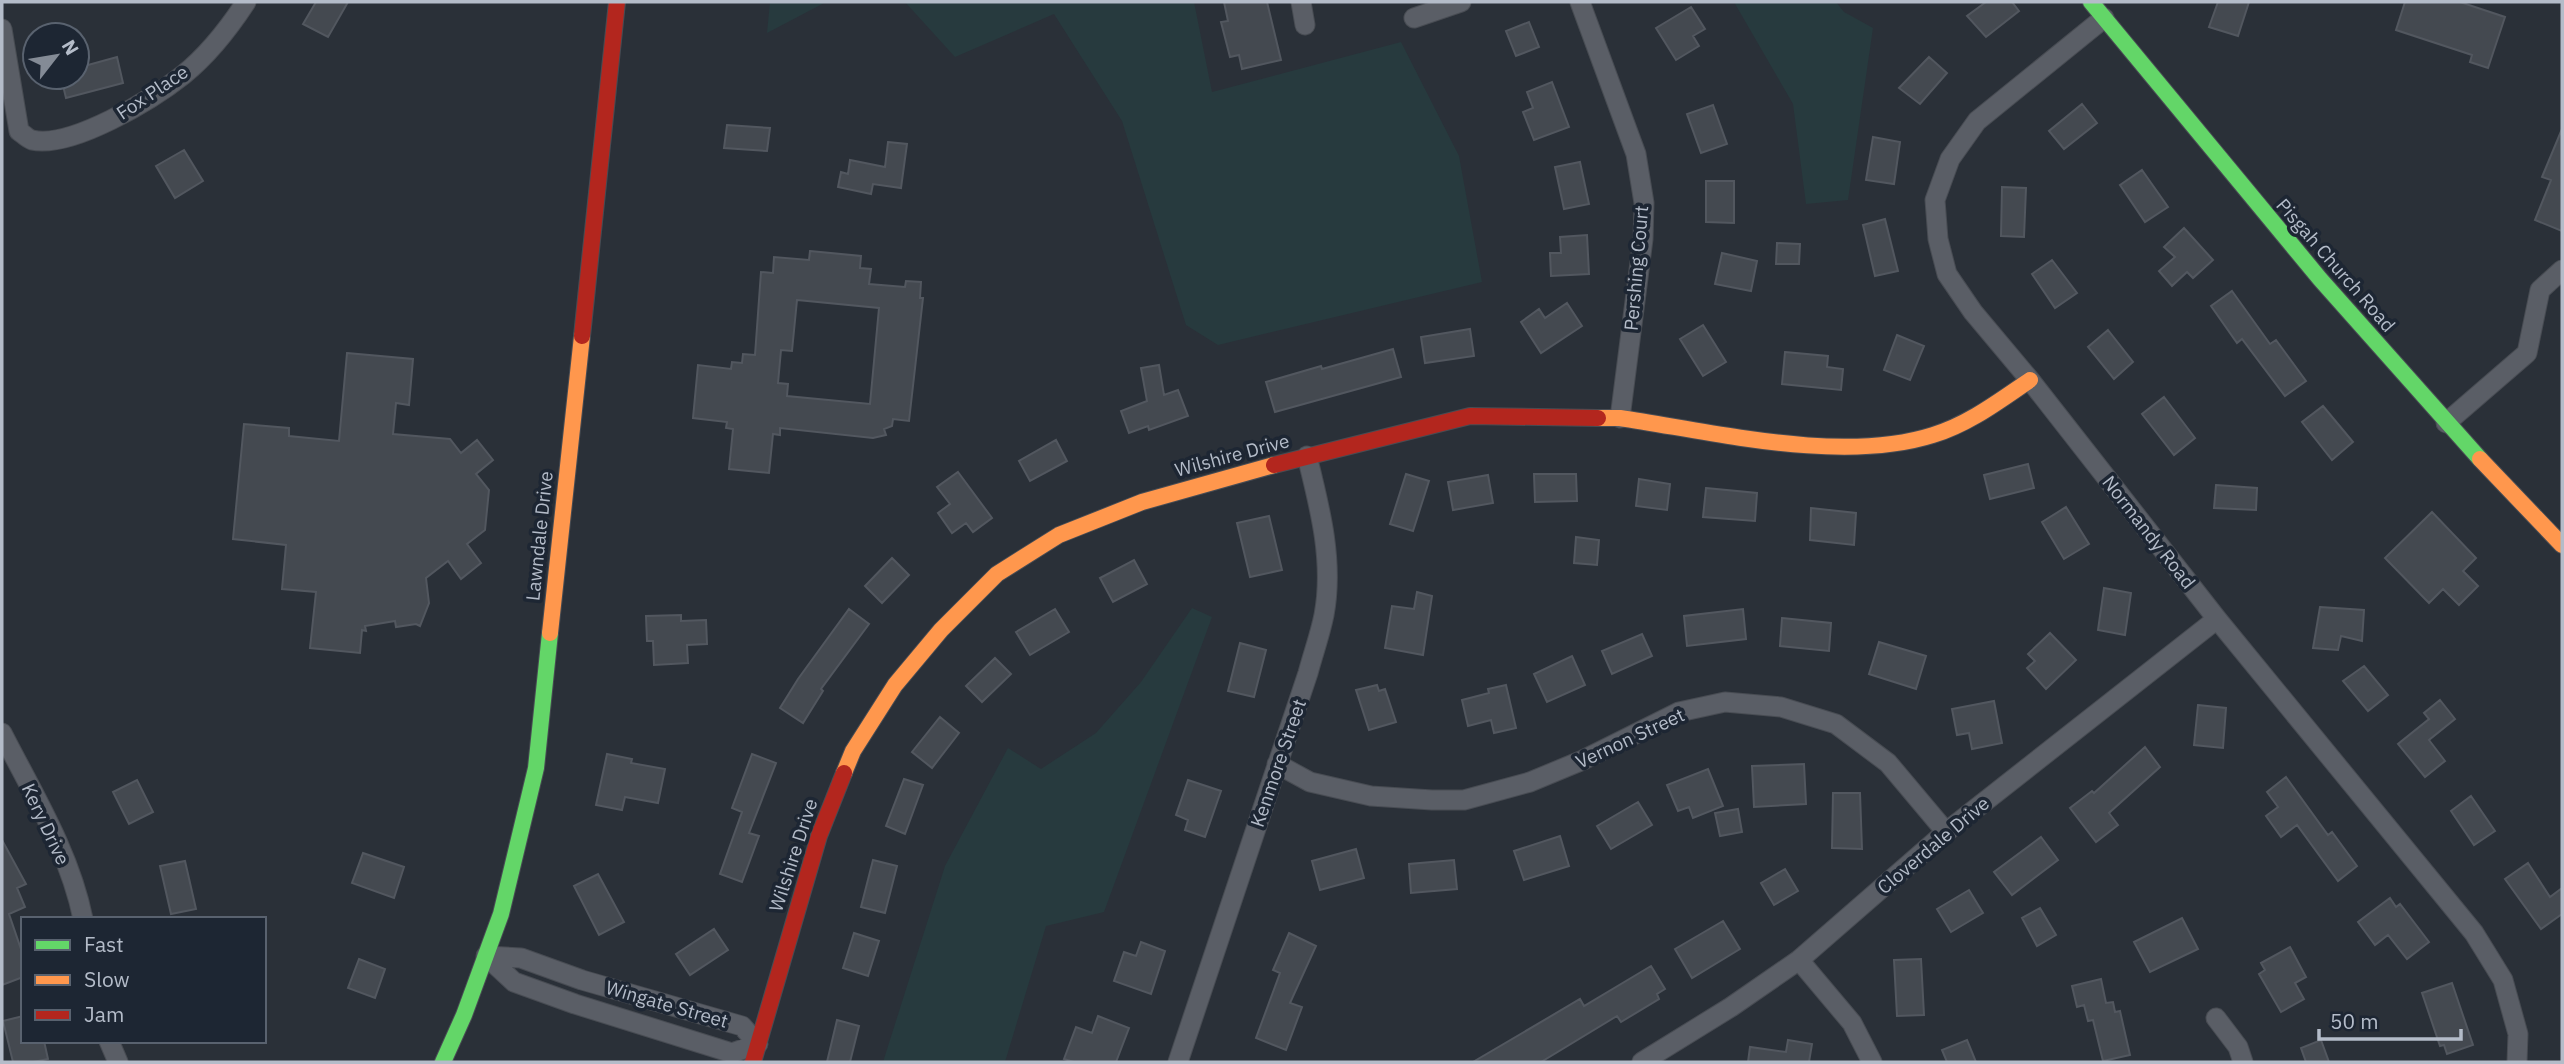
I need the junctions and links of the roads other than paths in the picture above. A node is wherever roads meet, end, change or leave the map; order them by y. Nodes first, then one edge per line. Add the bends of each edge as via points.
1 (246, 2) edge
2 (617, 2) edge
3 (1301, 2) edge
4 (1461, 2) edge
5 (1580, 2) edge
6 (2091, 2) edge
7 (1414, 18) dead end
8 (2104, 18) junction
9 (1305, 25) dead end
10 (2, 29) edge
11 (2562, 270) edge
12 (2030, 380) junction
13 (1620, 418) junction
14 (2446, 423) junction
15 (1307, 456) junction
16 (2562, 545) edge
17 (2217, 619) junction
18 (2, 733) edge
19 (1277, 765) junction
20 (1946, 832) junction
21 (83, 917) edge
22 (486, 956) junction
23 (1799, 960) junction
24 (2216, 1018) dead end
25 (110, 1043) edge
26 (756, 1053) edge
27 (118, 1062) edge
28 (443, 1062) edge
29 (1178, 1062) edge
30 (1642, 1062) edge
31 (1872, 1062) edge
32 (2243, 1062) edge
33 (2517, 1062) edge

1 - 10 street, Fox Place via 229,28 184,74 121,116 61,139 31,140 19,131
2 - 22 main road, Lawndale Drive via 536,768 501,914
3 - 9 street
4 - 7 street
5 - 13 street, Pershing Court via 1642,180 1643,239
6 - 8 main road, Pisgah Church Road
8 - 12 street, Normandy Road via 1977,121 1950,159 1936,200 1938,239 1947,274
8 - 14 main road, Pisgah Church Road via 2222,165
11 - 14 street via 2540,290 2527,353
12 - 13 main road, Wilshire Drive via 1968,421 1900,444 1810,447
12 - 17 street, Normandy Road
13 - 15 main road, Wilshire Drive via 1470,416
14 - 16 main road, Pisgah Church Road
15 - 19 street, Kenmore Street via 1323,527 1327,566 1324,614
15 - 26 main road, Wilshire Drive via 1142,502 1059,534 997,574 941,630 895,685 853,751 819,836
17 - 20 street, Cloverdale Drive
17 - 33 street, Normandy Road via 2474,933 2503,980 2518,1034
18 - 21 street, Kery Drive via 56,840
19 - 20 street, Vernon Street via 1310,782 1371,796 1464,800 1583,761 1679,712 1725,702 1781,707 1836,724 1888,764
19 - 29 street, Kenmore Street
20 - 23 street, Cloverdale Drive
22 - 26 street, Wingate Street via 514,982 575,1004 732,1053
22 - 26 street, Wingate Street via 521,958 742,1026
22 - 28 main road, Lawndale Drive
23 - 30 street, Cloverdale Drive
23 - 31 street via 1852,1023
24 - 32 street via 2238,1047
25 - 27 street

